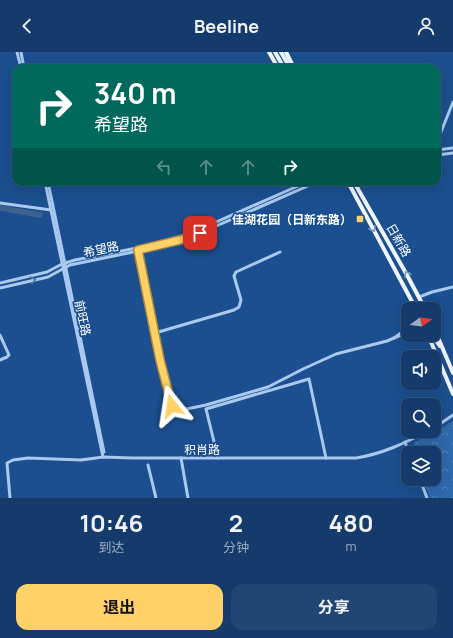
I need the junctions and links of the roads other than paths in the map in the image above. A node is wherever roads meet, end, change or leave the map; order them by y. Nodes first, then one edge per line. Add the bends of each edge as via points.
1 (17, 52) edge
2 (21, 52) edge
3 (268, 52) edge
4 (275, 52) edge
5 (281, 52) edge
6 (286, 52) edge
7 (20, 64) edge
8 (23, 64) edge
9 (276, 64) edge
10 (282, 64) edge
11 (288, 64) edge
12 (292, 64) edge
13 (453, 102) edge
14 (441, 132) edge
15 (453, 148) edge
16 (441, 150) edge
17 (453, 152) edge
18 (441, 154) edge
19 (46, 186) edge
20 (49, 186) edge
21 (298, 186) edge
22 (308, 186) edge
23 (350, 186) edge
24 (356, 186) edge
25 (0, 203) edge
26 (51, 210) junction
27 (138, 250) junction
28 (280, 252) dead end
29 (64, 265) junction
30 (0, 283) edge
31 (0, 288) edge
32 (453, 288) edge
33 (419, 297) junction
34 (412, 302) edge
35 (422, 302) edge
36 (155, 333) junction
37 (401, 333) edge
38 (0, 335) edge
39 (401, 335) edge
40 (394, 338) junction
41 (431, 342) edge
42 (437, 342) edge
43 (440, 342) edge
44 (446, 354) junction
45 (0, 360) edge
46 (453, 373) edge
47 (453, 394) edge
48 (453, 415) edge
49 (441, 423) edge
50 (413, 438) edge
51 (405, 442) junction
52 (406, 446) edge
53 (104, 457) junction
54 (181, 458) junction
55 (218, 458) junction
56 (326, 458) junction
57 (148, 465) dead end
58 (423, 486) edge
59 (10, 498) edge
60 (156, 498) edge
61 (188, 498) edge
62 (427, 498) edge

1 - 7 street
2 - 8 street
3 - 9 main road
4 - 10 main road
5 - 11 main road
6 - 12 main road
13 - 14 street
15 - 16 street
17 - 18 street
19 - 26 street, 前旺路
20 - 29 street, 前旺路
21 - 29 street, 希望路 via 189,234
22 - 27 street, 希望路 via 210,230
23 -> 34 main road, 日新路
33 -> 24 main road, 日新路
25 - 26 street
26 - 29 street, 前旺路
27 - 29 street, 希望路
27 - 36 street
28 - 36 street via 236,272 234,276 241,300 239,307
29 - 30 street, 希望路 via 47,272
31 -> 29 street, 希望路 via 48,277 57,273
29 - 53 street, 前旺路
32 - 33 street
33 - 35 main road, 日新路
36 - 40 street via 172,406 178,411 268,387 336,354
37 - 40 street
38 - 45 street via 9,355
39 - 40 street
41 - 47 main road
42 - 44 main road
43 - 44 main road
44 - 46 main road
48 - 49 street
50 - 51 street, 积肖路
51 - 52 street
51 - 56 street, 积肖路 via 372,455
53 - 54 street, 积肖路
53 - 59 street, 积肖路 via 82,460 13,460 7,463
54 - 55 street, 积肖路
54 - 61 street
55 - 56 street, 积肖路
55 - 56 street via 206,409 309,379
57 - 60 street
58 - 62 street

